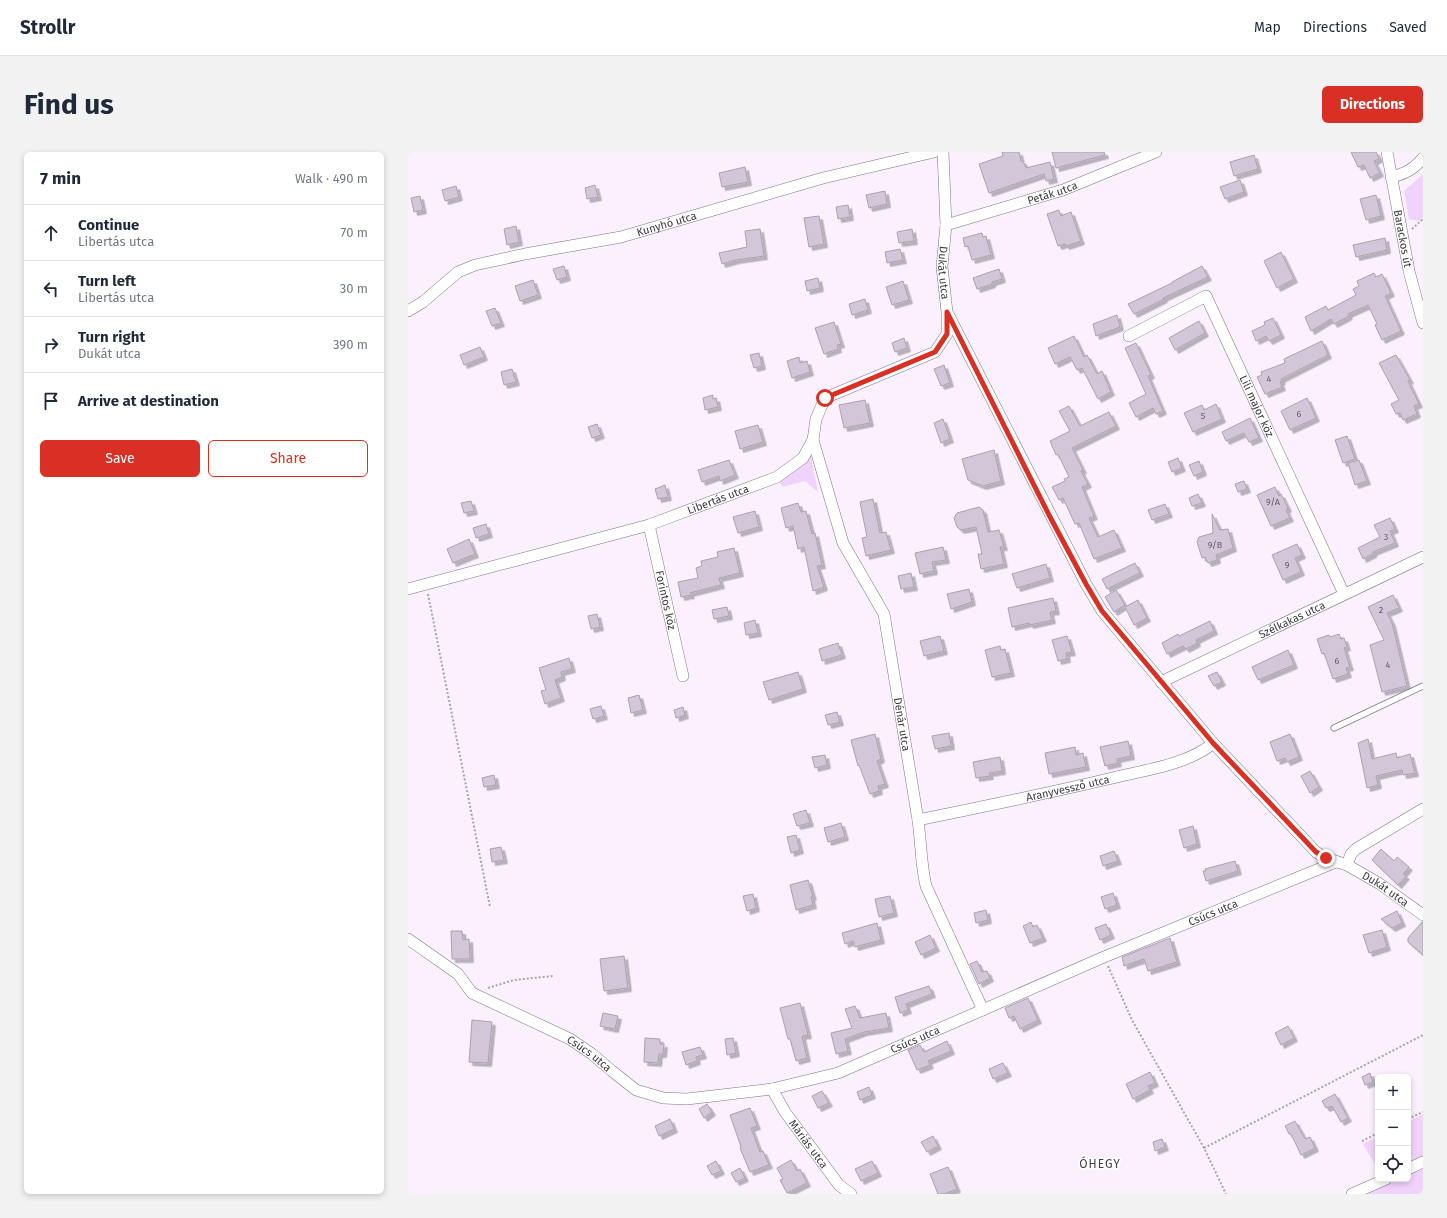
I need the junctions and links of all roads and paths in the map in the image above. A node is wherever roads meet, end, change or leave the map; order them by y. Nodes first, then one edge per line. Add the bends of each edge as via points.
1 (934, 152) edge
2 (944, 152) edge
3 (1156, 152) edge
4 (1387, 152) edge
5 (1423, 158) edge
6 (1391, 177) junction
7 (946, 225) junction
8 (408, 312) edge
9 (947, 312) junction
10 (1423, 323) edge
11 (1129, 336) dead end
12 (814, 440) junction
13 (649, 525) junction
14 (1423, 557) edge
15 (426, 585) junction
16 (408, 589) edge
17 (1344, 594) junction
18 (683, 676) dead end
19 (1161, 682) junction
20 (1423, 686) edge
21 (1334, 728) dead end
22 (1213, 743) junction
23 (1423, 809) edge
24 (918, 820) junction
25 (1336, 862) junction
26 (1347, 865) junction
27 (490, 906) dead end
28 (1423, 915) edge
29 (408, 939) edge
30 (1104, 957) junction
31 (554, 976) dead end
32 (472, 993) junction
33 (983, 1010) junction
34 (1423, 1035) edge
35 (772, 1089) junction
36 (1423, 1112) edge
37 (1411, 1118) edge
38 (1375, 1134) edge
39 (1362, 1141) dead end
40 (1204, 1148) junction
41 (1423, 1162) edge
42 (1411, 1168) edge
43 (1379, 1182) edge
44 (851, 1194) edge
45 (1226, 1194) edge
46 (1352, 1194) edge

1 - 8 street, Kunyhó utca via 823,178 621,237 525,254 465,268
2 - 7 street, Dukát utca
3 - 7 street, Peták utca via 1063,190
4 - 6 street, Barackos út
5 - 6 street via 1409,171
6 - 10 street, Barackos út
7 - 9 street, Dukát utca via 942,267
9 - 12 street, Libertás utca via 947,334 935,352 825,398 816,419
9 - 19 street, Dukát utca via 1086,584 1102,611
11 - 17 street, Lili major köz via 1206,296
12 - 13 street, Libertás utca via 803,458 777,477
12 - 24 street, Dénár utca via 843,544 884,614
13 - 15 street, Libertás utca
13 - 18 street, Forintos köz
14 - 17 street, Szélkakas utca
15 - 16 street, Libertás utca
15 - 27 path
17 - 19 street, Szélkakas utca
19 - 22 street, Dukát utca
20 - 21 lane
22 - 24 street, Aranyvessző utca via 1202,752 1160,766
22 - 25 street, Dukát utca via 1316,852
23 - 26 street via 1356,849
24 - 33 street, Dénár utca via 922,870 926,886
25 - 26 street
25 - 30 street, Csúcs utca
26 - 28 street, Dukát utca via 1380,884
29 - 32 street, Csúcs utca via 458,974
30 - 33 street, Csúcs utca
30 - 40 path via 1132,1020
31 - 32 path via 514,980
32 - 35 street, Csúcs utca via 570,1039 636,1090 663,1098 687,1099
33 - 35 street, Csúcs utca via 838,1072
34 - 40 path
35 - 44 street, Máriás utca via 785,1112 839,1185
36 - 37 path
38 - 39 path
40 - 45 path
41 - 42 street
43 - 46 street

